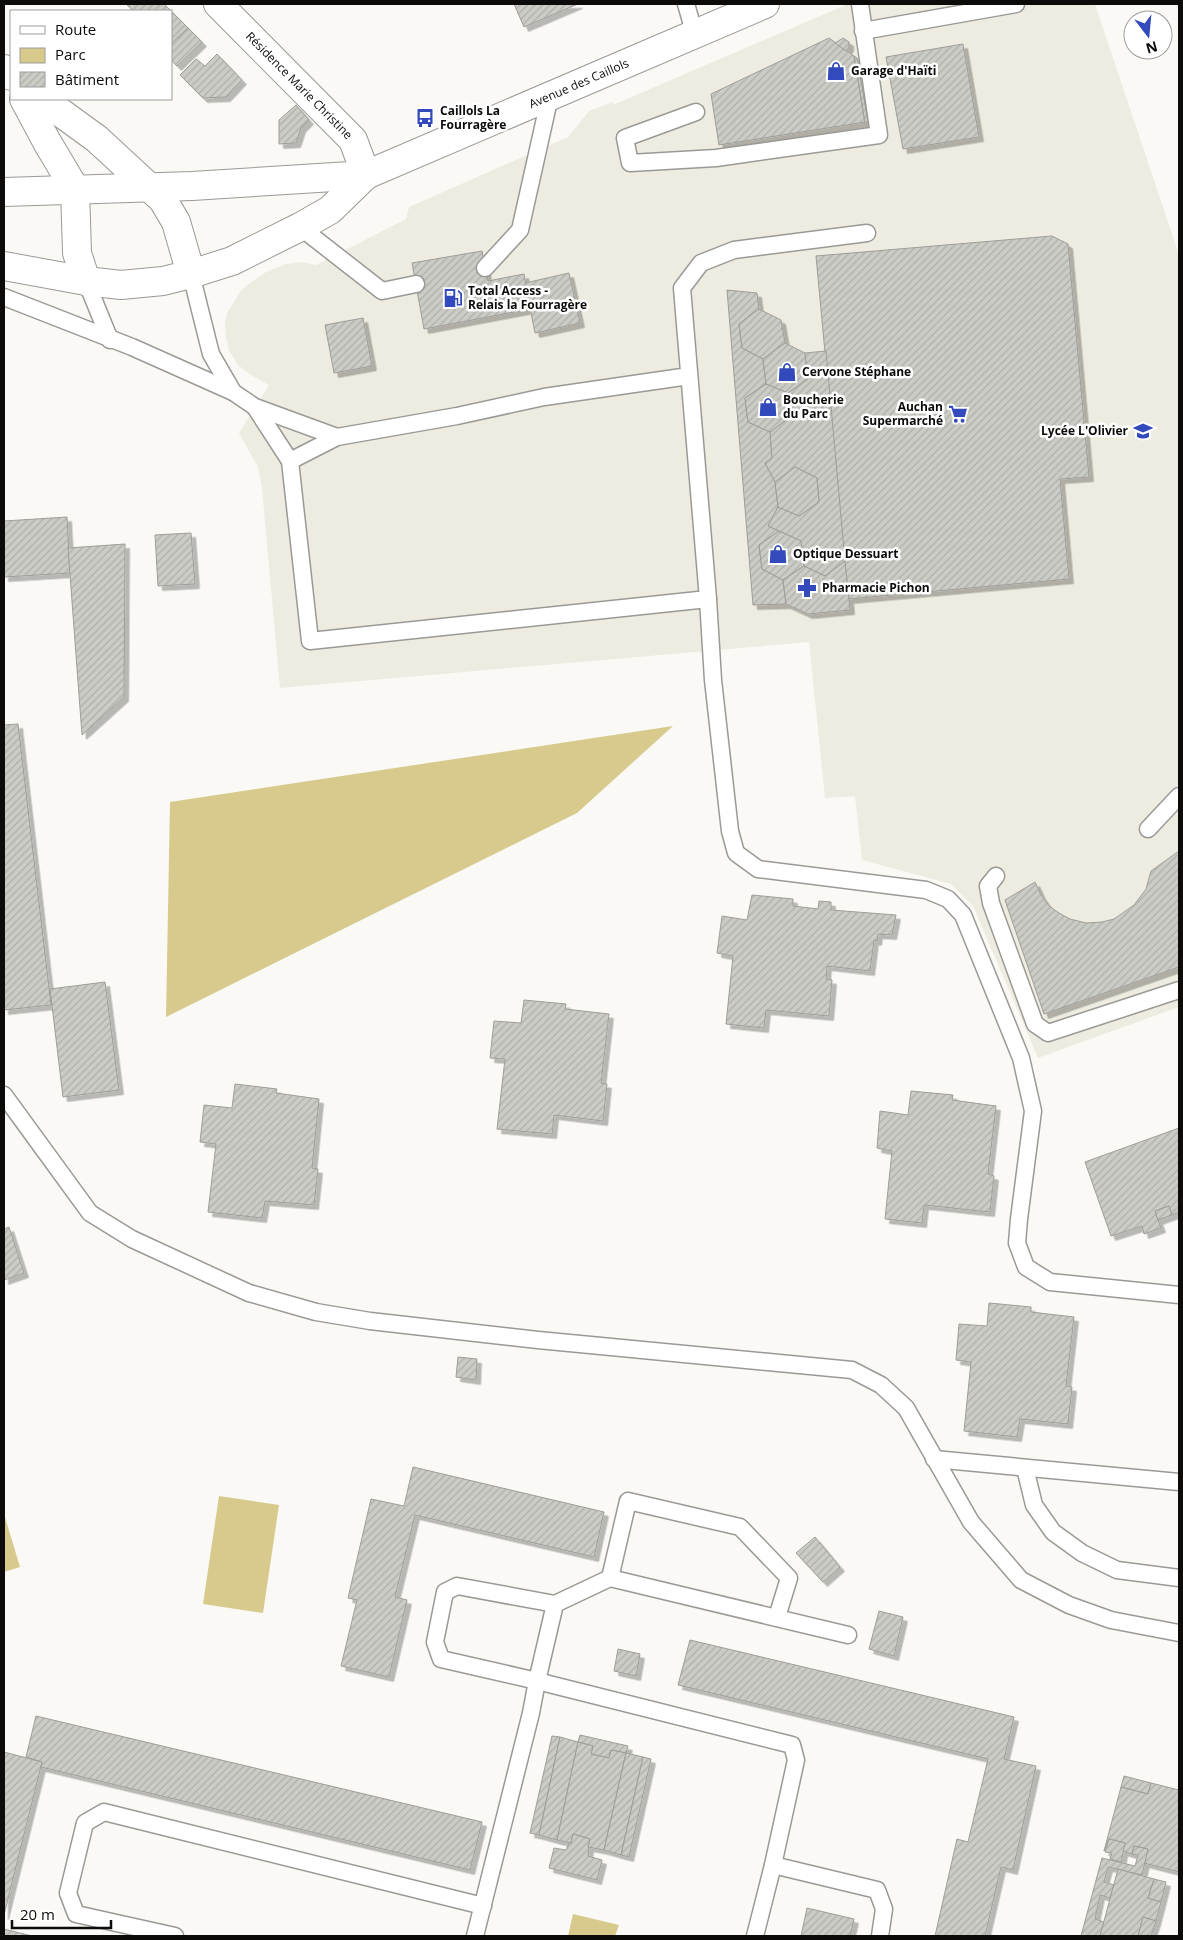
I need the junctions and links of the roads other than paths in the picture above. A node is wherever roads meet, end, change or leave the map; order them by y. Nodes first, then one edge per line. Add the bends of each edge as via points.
1 (218, 4) edge
2 (686, 4) edge
3 (765, 4) edge
4 (860, 4) edge
5 (1016, 4) edge
6 (863, 31) junction
7 (695, 35) junction
8 (550, 96) junction
9 (25, 100) edge
10 (43, 100) edge
11 (696, 112) dead end
12 (366, 175) junction
13 (148, 186) junction
14 (75, 189) junction
15 (4, 192) edge
16 (300, 227) junction
17 (867, 233) dead end
18 (4, 266) edge
19 (486, 268) dead end
20 (191, 274) junction
21 (86, 281) junction
22 (416, 284) dead end
23 (4, 297) edge
24 (110, 340) junction
25 (689, 376) junction
26 (233, 392) junction
27 (255, 407) junction
28 (337, 437) junction
29 (290, 461) junction
30 (708, 599) junction
31 (1179, 796) edge
32 (1148, 829) dead end
33 (996, 876) dead end
34 (1179, 990) edge
35 (4, 1095) edge
36 (1179, 1295) edge
37 (934, 1459) junction
38 (1025, 1468) junction
39 (1179, 1482) edge
40 (610, 1578) junction
41 (1179, 1578) edge
42 (555, 1604) junction
43 (777, 1617) junction
44 (1179, 1633) edge
45 (848, 1635) dead end
46 (537, 1681) junction
47 (773, 1865) junction
48 (483, 1906) junction
49 (175, 1936) edge
50 (475, 1936) edge
51 (754, 1936) edge
52 (880, 1936) edge

1 - 12 street, Résidence Marie Christine via 353,140
2 - 7 lane
3 - 7 street, Avenue des Caillols
4 - 6 lane
5 - 6 lane
6 - 11 lane via 879,135 716,158 630,163 625,138
7 - 8 street, Avenue des Caillols
8 - 12 street, Avenue des Caillols
8 - 19 lane via 520,230
9 - 14 street
10 - 13 street via 97,139
12 - 13 street, Avenue des Caillols
12 - 16 street, Avenue des Caillols via 330,210
13 - 14 street, Avenue des Caillols
13 - 20 street via 163,200 176,222
14 - 15 street
14 - 21 street via 77,253
16 - 20 street, Avenue des Caillols via 232,262
16 - 22 lane via 382,291
17 - 25 lane via 734,250 701,263 682,288
18 - 21 street
20 - 21 street, Avenue des Caillols via 163,281 121,285
20 - 26 lane via 211,354
21 - 24 lane
23 - 24 lane
24 - 26 lane
25 - 28 lane via 544,397
25 - 30 lane
26 - 27 lane
27 - 28 lane
27 - 29 lane
28 - 29 lane
29 - 30 lane via 310,641
30 - 36 lane via 714,690 730,831 736,853 758,869 926,890 948,899 963,915 1028,1081 1033,1111 1018,1243 1026,1267 1050,1282
31 - 32 lane
33 - 34 lane via 988,886 992,903 1034,1024 1048,1033
35 - 37 lane via 90,1213 132,1239 250,1293 316,1312 370,1321 852,1370 881,1386 906,1408
37 - 38 lane
37 - 44 lane via 970,1522 1022,1580 1070,1605 1111,1620
38 - 39 lane
38 - 41 lane via 1034,1505 1053,1532 1117,1570
40 - 42 lane
40 - 43 lane
40 - 43 lane via 628,1501 740,1527 789,1578
42 - 46 lane
42 - 46 lane via 457,1586 445,1592 434,1642 441,1659
43 - 45 lane
46 - 47 lane via 792,1745 796,1760
46 - 48 lane
47 - 51 lane
47 - 52 lane via 877,1890 884,1909
48 - 49 lane via 104,1812 85,1823 68,1893 76,1914
48 - 50 lane

